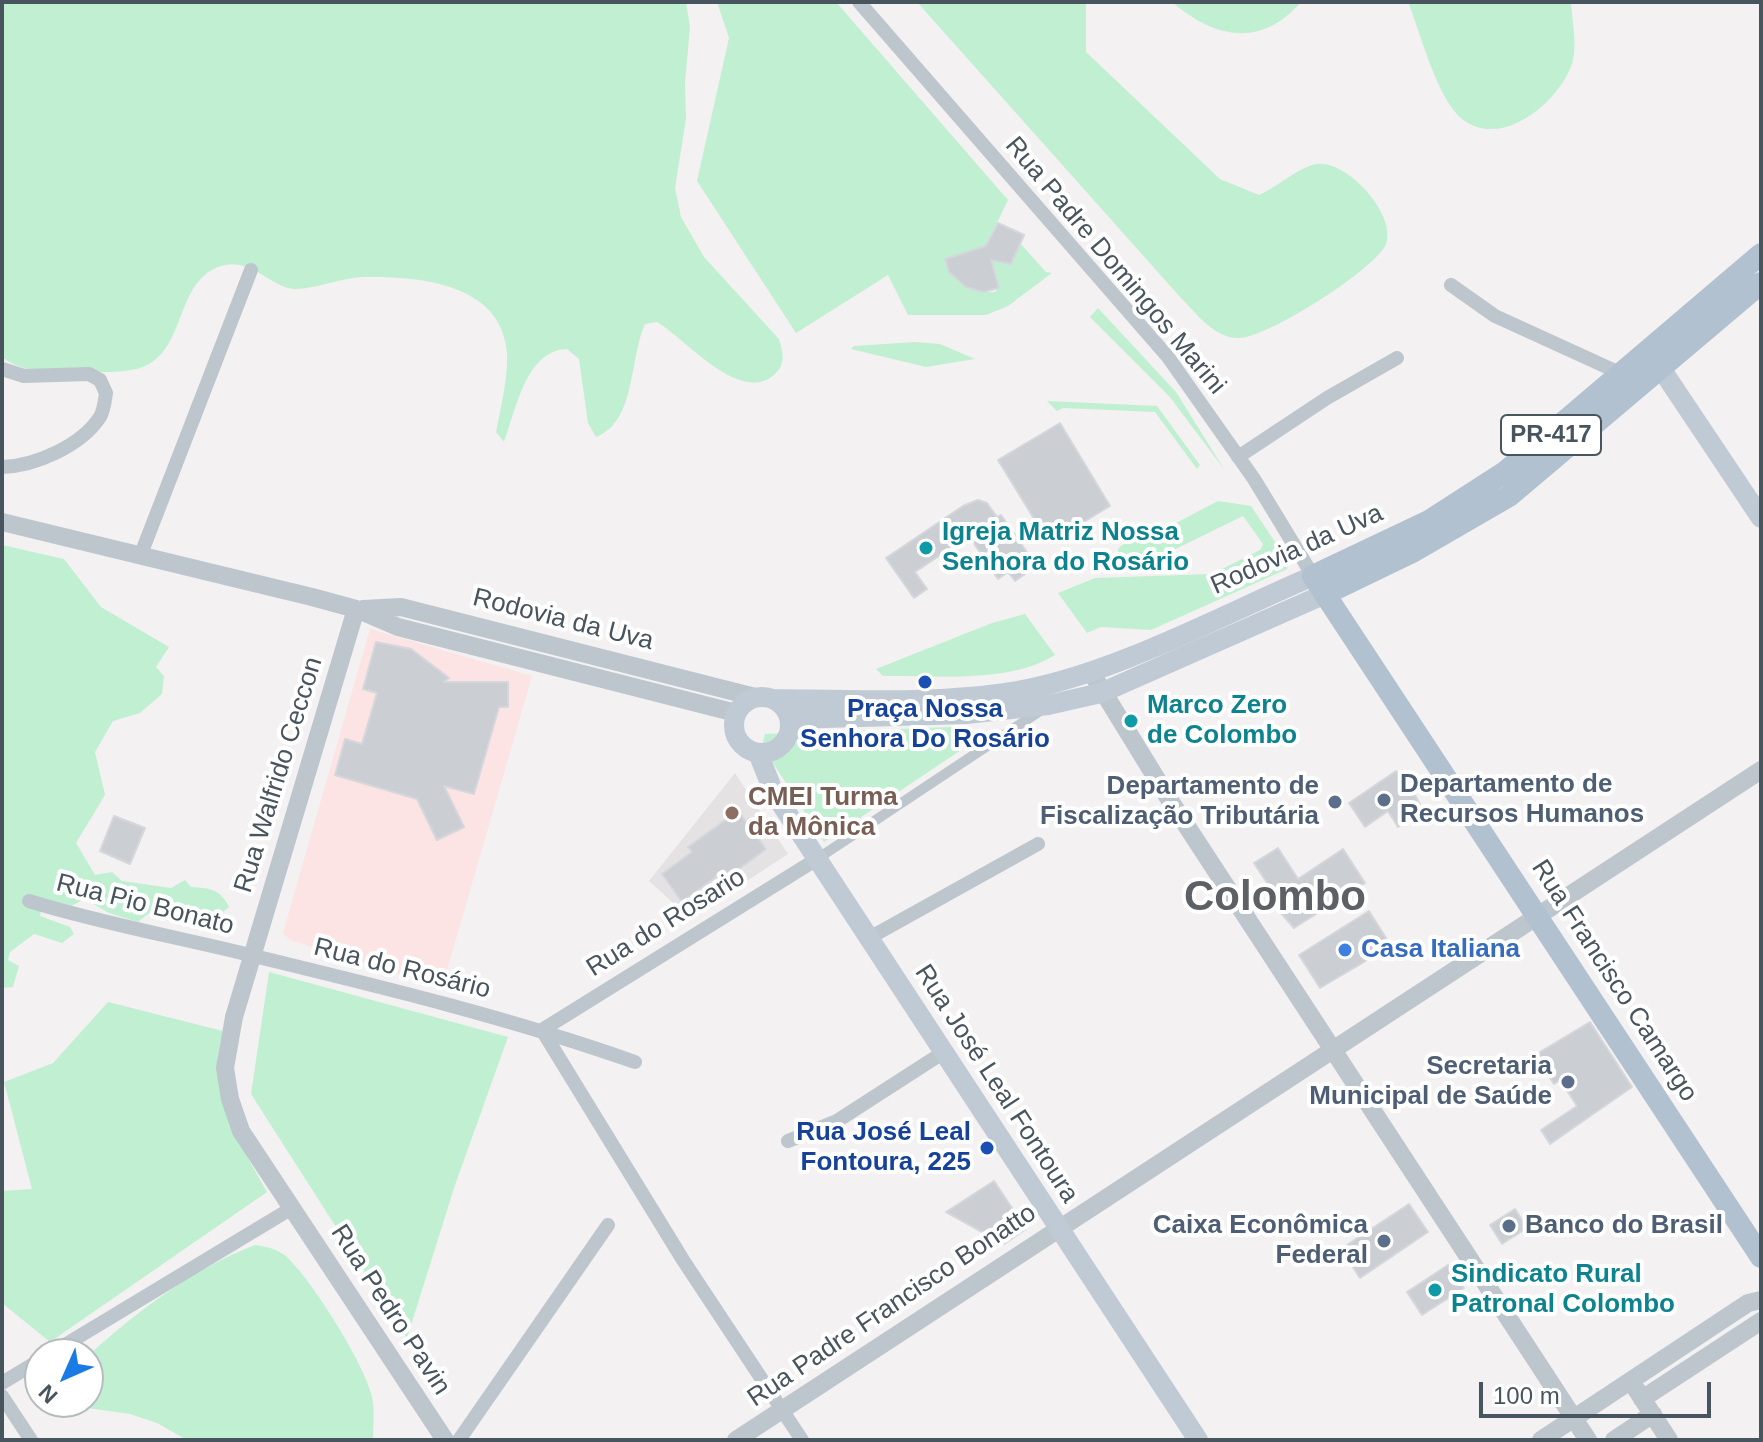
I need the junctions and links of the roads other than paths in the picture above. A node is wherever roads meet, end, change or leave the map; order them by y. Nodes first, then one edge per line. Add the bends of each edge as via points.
1 (859, 2) edge
2 (1761, 254) edge
3 (251, 270) dead end
4 (1761, 283) edge
5 (1451, 285) dead end
6 (1397, 358) dead end
7 (1655, 359) junction
8 (2, 369) edge
9 (1622, 374) junction
10 (1238, 457) junction
11 (2, 467) edge
12 (1761, 518) edge
13 (2, 522) edge
14 (141, 554) junction
15 (1319, 585) junction
16 (356, 609) junction
17 (1091, 672) junction
18 (1101, 693) junction
19 (764, 698) junction
20 (1048, 705) junction
21 (736, 713) junction
22 (790, 719) junction
23 (758, 753) junction
24 (1761, 770) edge
25 (1038, 844) dead end
26 (817, 859) junction
27 (29, 901) dead end
28 (1538, 916) junction
29 (869, 938) junction
30 (251, 955) junction
31 (542, 1030) junction
32 (1334, 1048) junction
33 (944, 1052) junction
34 (635, 1062) dead end
35 (788, 1141) dead end
36 (292, 1208) junction
37 (608, 1225) dead end
38 (1058, 1227) junction
39 (1761, 1257) edge
40 (1761, 1300) edge
41 (1761, 1321) edge
42 (77, 1338) edge
43 (24, 1370) edge
44 (1631, 1382) junction
45 (2, 1383) edge
46 (2, 1396) edge
47 (1648, 1407) junction
48 (782, 1411) junction
49 (1580, 1433) edge
50 (31, 1440) edge
51 (445, 1440) edge
52 (459, 1440) edge
53 (736, 1440) edge
54 (802, 1440) edge
55 (1198, 1440) edge
56 (1541, 1440) edge
57 (1614, 1440) edge
58 (1669, 1440) edge

1 - 10 street, Rua Padre Domingos Marini via 1168,357
2 - 7 main road, Rodovia da Uva / PR-417
3 - 14 street
4 - 7 main road, Rodovia da Uva / PR-417
5 - 9 street via 1495,316
6 - 10 street
7 - 9 main road, Rodovia da Uva / PR-417
7 - 12 main road
7 - 15 main road, Rodovia da Uva / PR-417 via 1509,496 1414,551
8 - 11 street via 24,376 89,374 100,380 106,393 101,415 70,442 45,458
9 - 15 main road, Rodovia da Uva / PR-417 via 1468,498
10 - 15 street, Rua Padre Domingos Marini
13 - 14 street, Rodovia da Uva / PR-417
14 - 16 street, Rodovia da Uva / PR-417
15 - 17 main road, Rodovia da Uva / PR-417
15 - 18 main road, Rodovia da Uva / PR-417
15 - 28 main road, Rua Francisco Camargo
16 - 19 street, Rodovia da Uva / PR-417 via 401,607
16 - 21 street, Rodovia da Uva / PR-417 via 398,627
16 - 30 street, Rua Walfrido Ceccon
17 - 18 street
17 - 19 main road, Rodovia da Uva / PR-417 via 1018,691
18 - 20 main road, Rodovia da Uva / PR-417
18 - 32 street
19 - 21 main road
19 - 22 main road via 786,710
20 - 22 main road, Rodovia da Uva / PR-417 via 978,714
20 - 26 street
21 - 23 main road via 737,738
22 - 23 main road via 783,744
23 - 26 main road, Rua José Leal Fontoura via 774,793
24 - 28 street, Rua Padre Francisco Bonatto
25 - 29 street
26 - 29 main road, Rua José Leal Fontoura
26 - 31 street, Rua do Rosario
27 - 30 street, Rua Pio Bonato via 94,921
28 - 32 street, Rua Padre Francisco Bonatto
28 - 39 main road, Rua Francisco Camargo
29 - 33 main road, Rua José Leal Fontoura
30 - 31 street, Rua do Rosário
30 - 36 street, Rua Walfrido Ceccon via 226,1050 230,1099 241,1131
31 - 34 street, Rua do Rosário
31 - 48 street
32 - 38 street, Rua Padre Francisco Bonatto
32 - 49 street
33 - 35 street via 837,1121
33 - 38 main road, Rua José Leal Fontoura
36 - 42 street
36 - 51 street, Rua Pedro Pavin
37 - 52 street
38 - 48 street, Rua Padre Francisco Bonatto
38 - 55 main road, Rua José Leal Fontoura
40 - 44 street via 1748,1303
41 - 47 street
43 - 45 street
44 - 47 street
44 - 49 street
46 - 50 street
47 - 57 street
47 - 58 street
48 - 53 street, Rua Padre Francisco Bonatto
48 - 54 street
49 - 56 street

